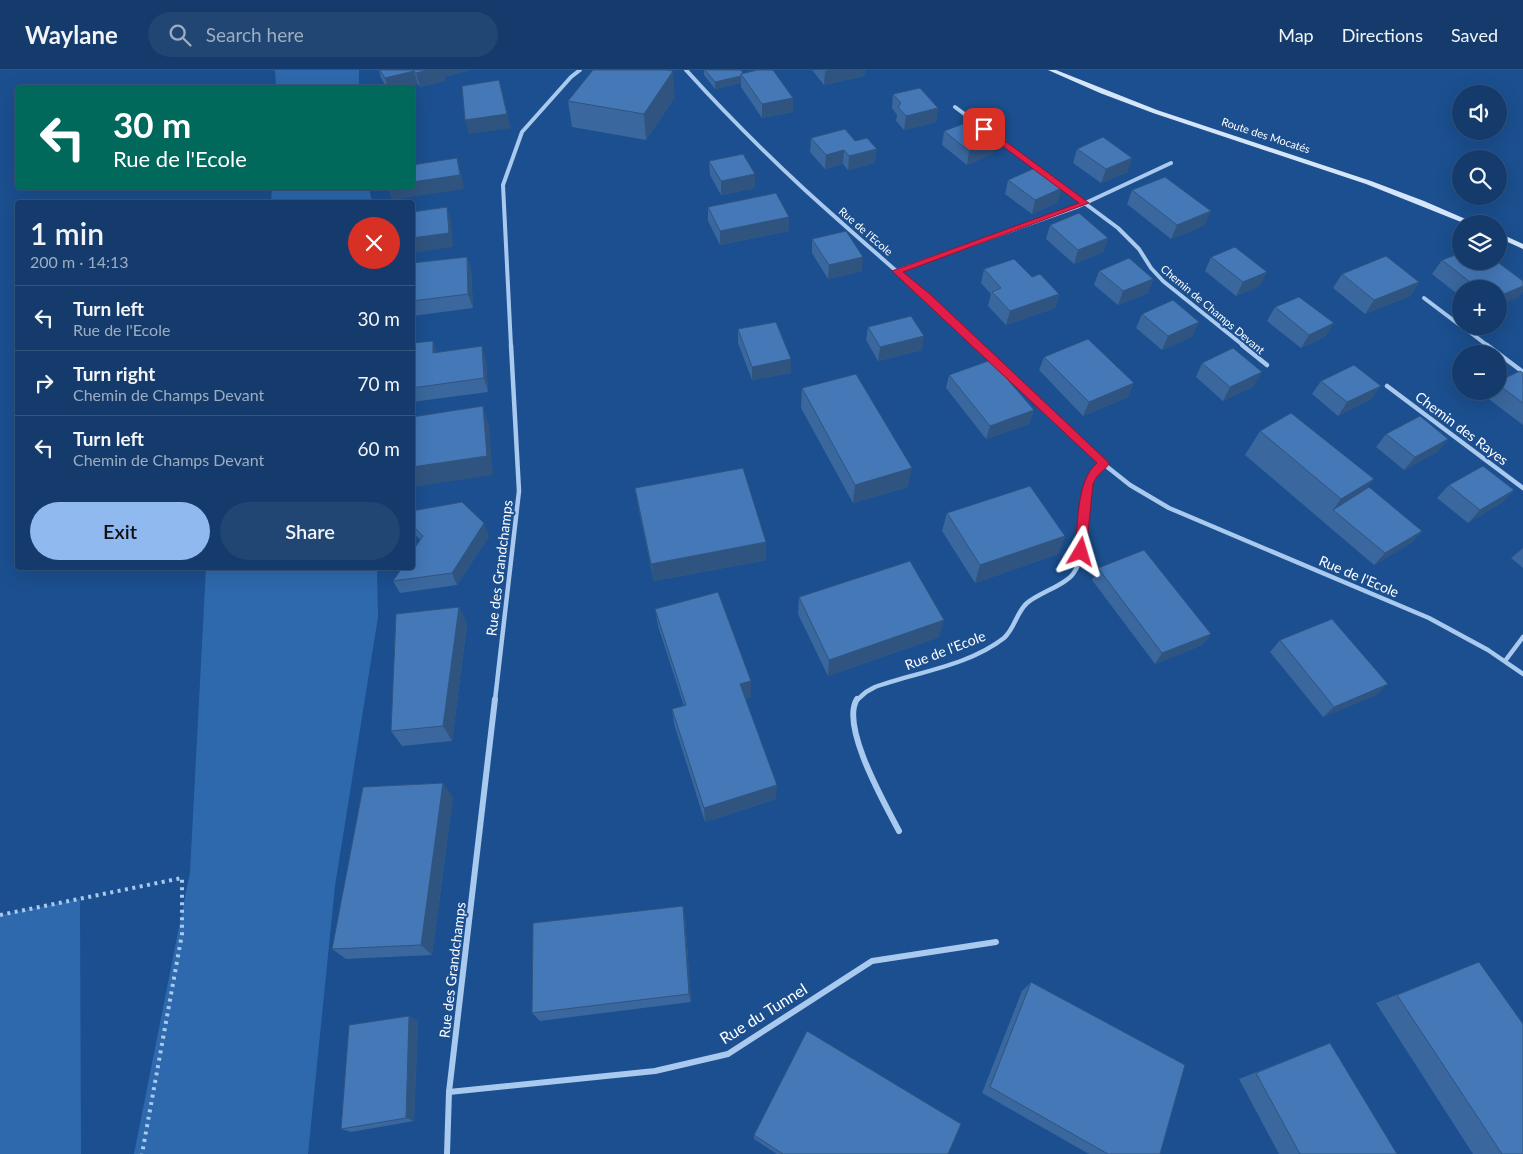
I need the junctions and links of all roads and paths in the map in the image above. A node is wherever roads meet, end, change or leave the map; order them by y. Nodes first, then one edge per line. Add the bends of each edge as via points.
1 (580, 70) edge
2 (686, 70) edge
3 (1051, 70) edge
4 (955, 108) dead end
5 (1171, 163) dead end
6 (1085, 203) junction
7 (1452, 215) edge
8 (1507, 240) edge
9 (1523, 247) edge
10 (897, 271) junction
11 (1424, 298) dead end
12 (1452, 319) edge
13 (1474, 335) edge
14 (1487, 345) edge
15 (1507, 360) edge
16 (1267, 365) dead end
17 (1523, 372) edge
18 (1387, 386) dead end
19 (1103, 464) junction
20 (1523, 488) edge
21 (1523, 637) edge
22 (1505, 660) junction
23 (1523, 674) edge
24 (899, 831) dead end
25 (0, 915) edge
26 (996, 942) dead end
27 (449, 1092) junction
28 (142, 1154) edge
29 (447, 1154) edge

1 - 27 street, Rue des Grandchamps via 522,132 503,185 519,491
2 - 10 street, Rue de l'Ecole via 725,113 804,189
3 - 7 street, Route des Mocatés via 1160,112 1360,178
4 - 6 street, Chemin de Champs Devant
5 - 6 street
6 - 10 street
6 - 16 street, Chemin de Champs Devant via 1140,250 1163,281
8 - 9 street
10 - 19 street, Rue de l'Ecole
11 - 12 street
13 - 14 street
15 - 17 street
18 - 20 street, Chemin des Rayes
19 - 22 street, Rue de l'Ecole via 1169,508 1413,611
19 - 24 street, Rue de l'Ecole via 1093,472 1088,484 1081,552 1072,575 1027,603 1012,629 1001,640 928,672 857,696 853,706 856,734 864,759
21 - 22 street
22 - 23 street, Rue de l'Ecole
25 - 28 path via 182,878 182,934
26 - 27 street, Rue du Tunnel via 872,961 728,1054 655,1071
27 - 29 street

